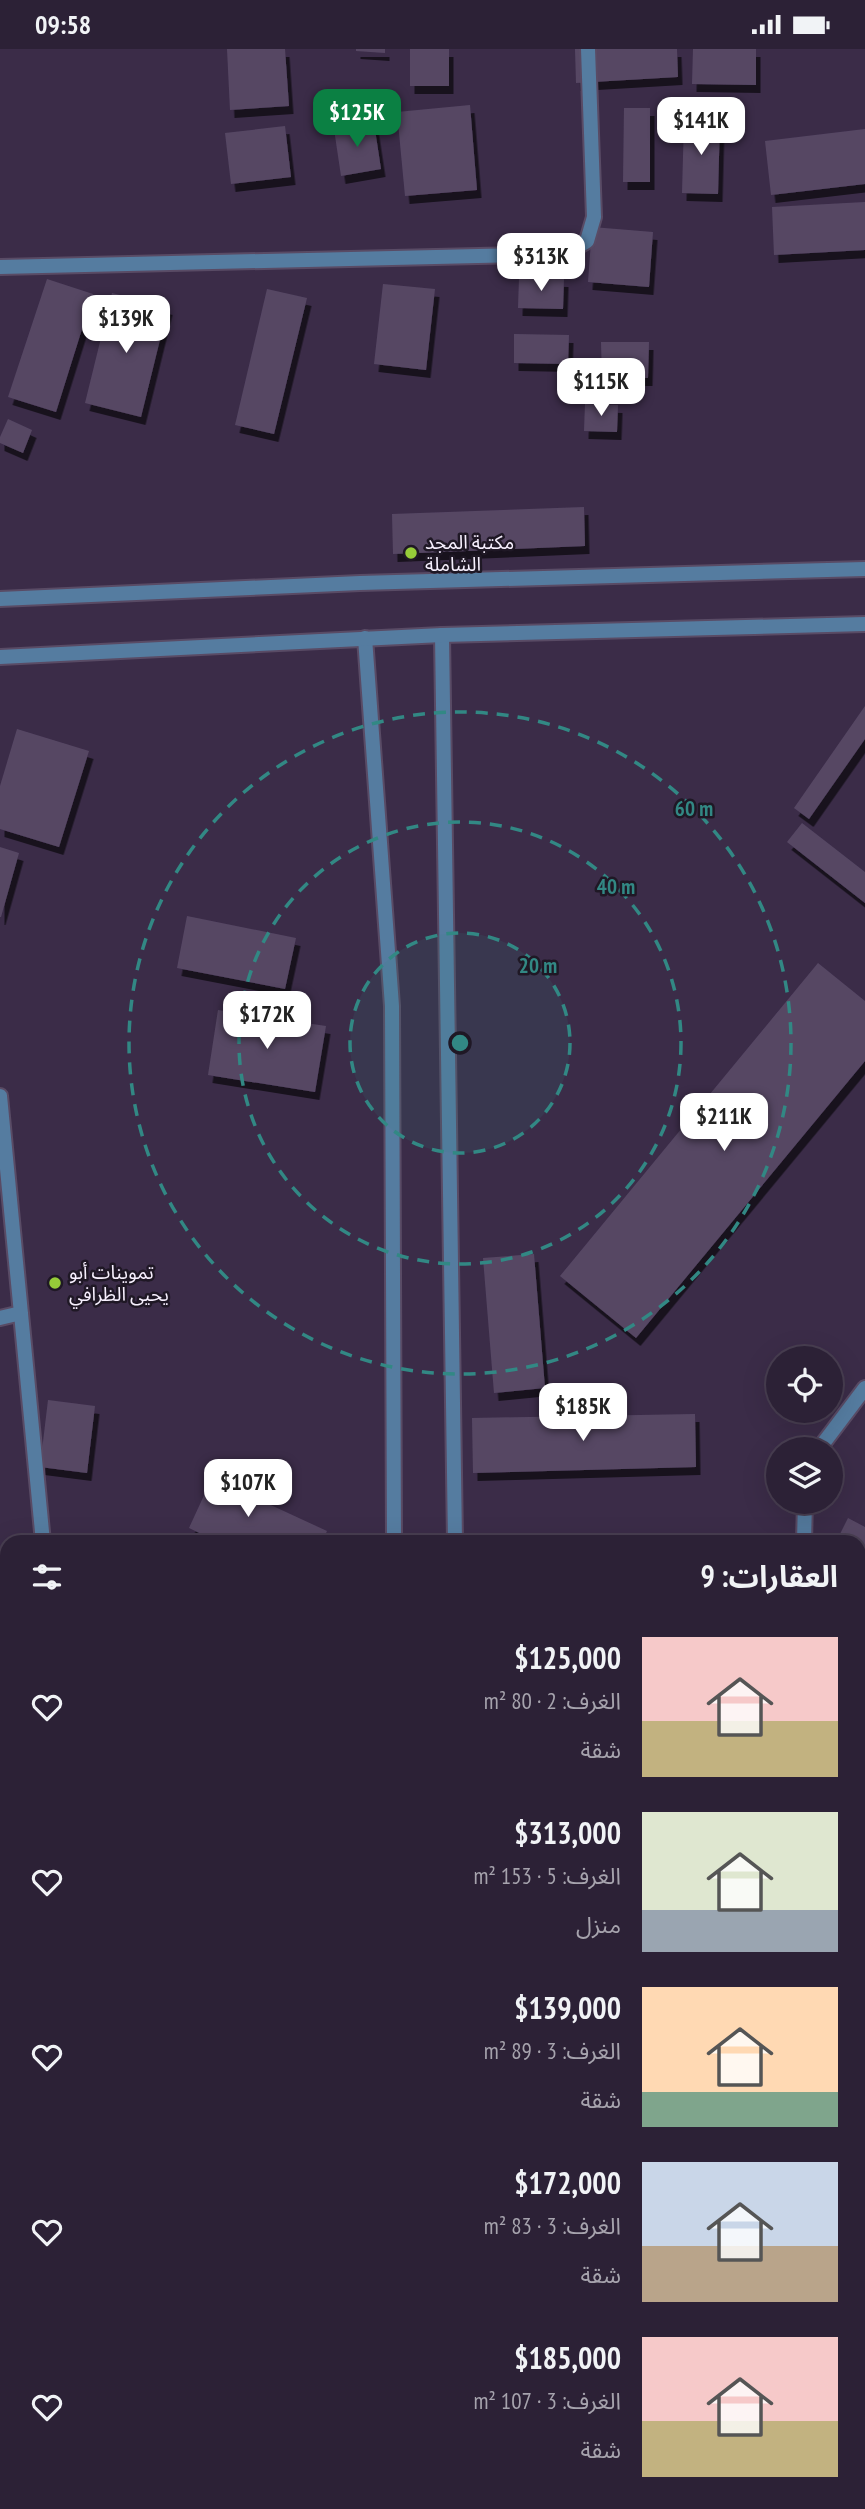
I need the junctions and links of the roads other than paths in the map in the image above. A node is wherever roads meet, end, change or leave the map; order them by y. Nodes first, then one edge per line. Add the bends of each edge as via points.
1 (588, 49) edge
2 (0, 267) edge
3 (865, 569) edge
4 (0, 599) edge
5 (865, 624) edge
6 (442, 635) junction
7 (365, 638) junction
8 (0, 657) edge
9 (0, 1096) edge
10 (21, 1313) junction
11 (0, 1318) edge
12 (865, 1388) edge
13 (828, 1437) edge
14 (805, 1514) edge
15 (42, 1535) edge
16 (394, 1535) edge
17 (455, 1535) edge
18 (804, 1535) edge

1 - 2 street via 594,217 587,241 566,254
3 - 4 street via 360,583
5 - 6 street
6 - 7 street
6 - 17 street
7 - 8 street
7 - 16 street via 393,1006
9 - 10 street
10 - 11 street
10 - 15 street
12 - 13 street
14 - 18 street

